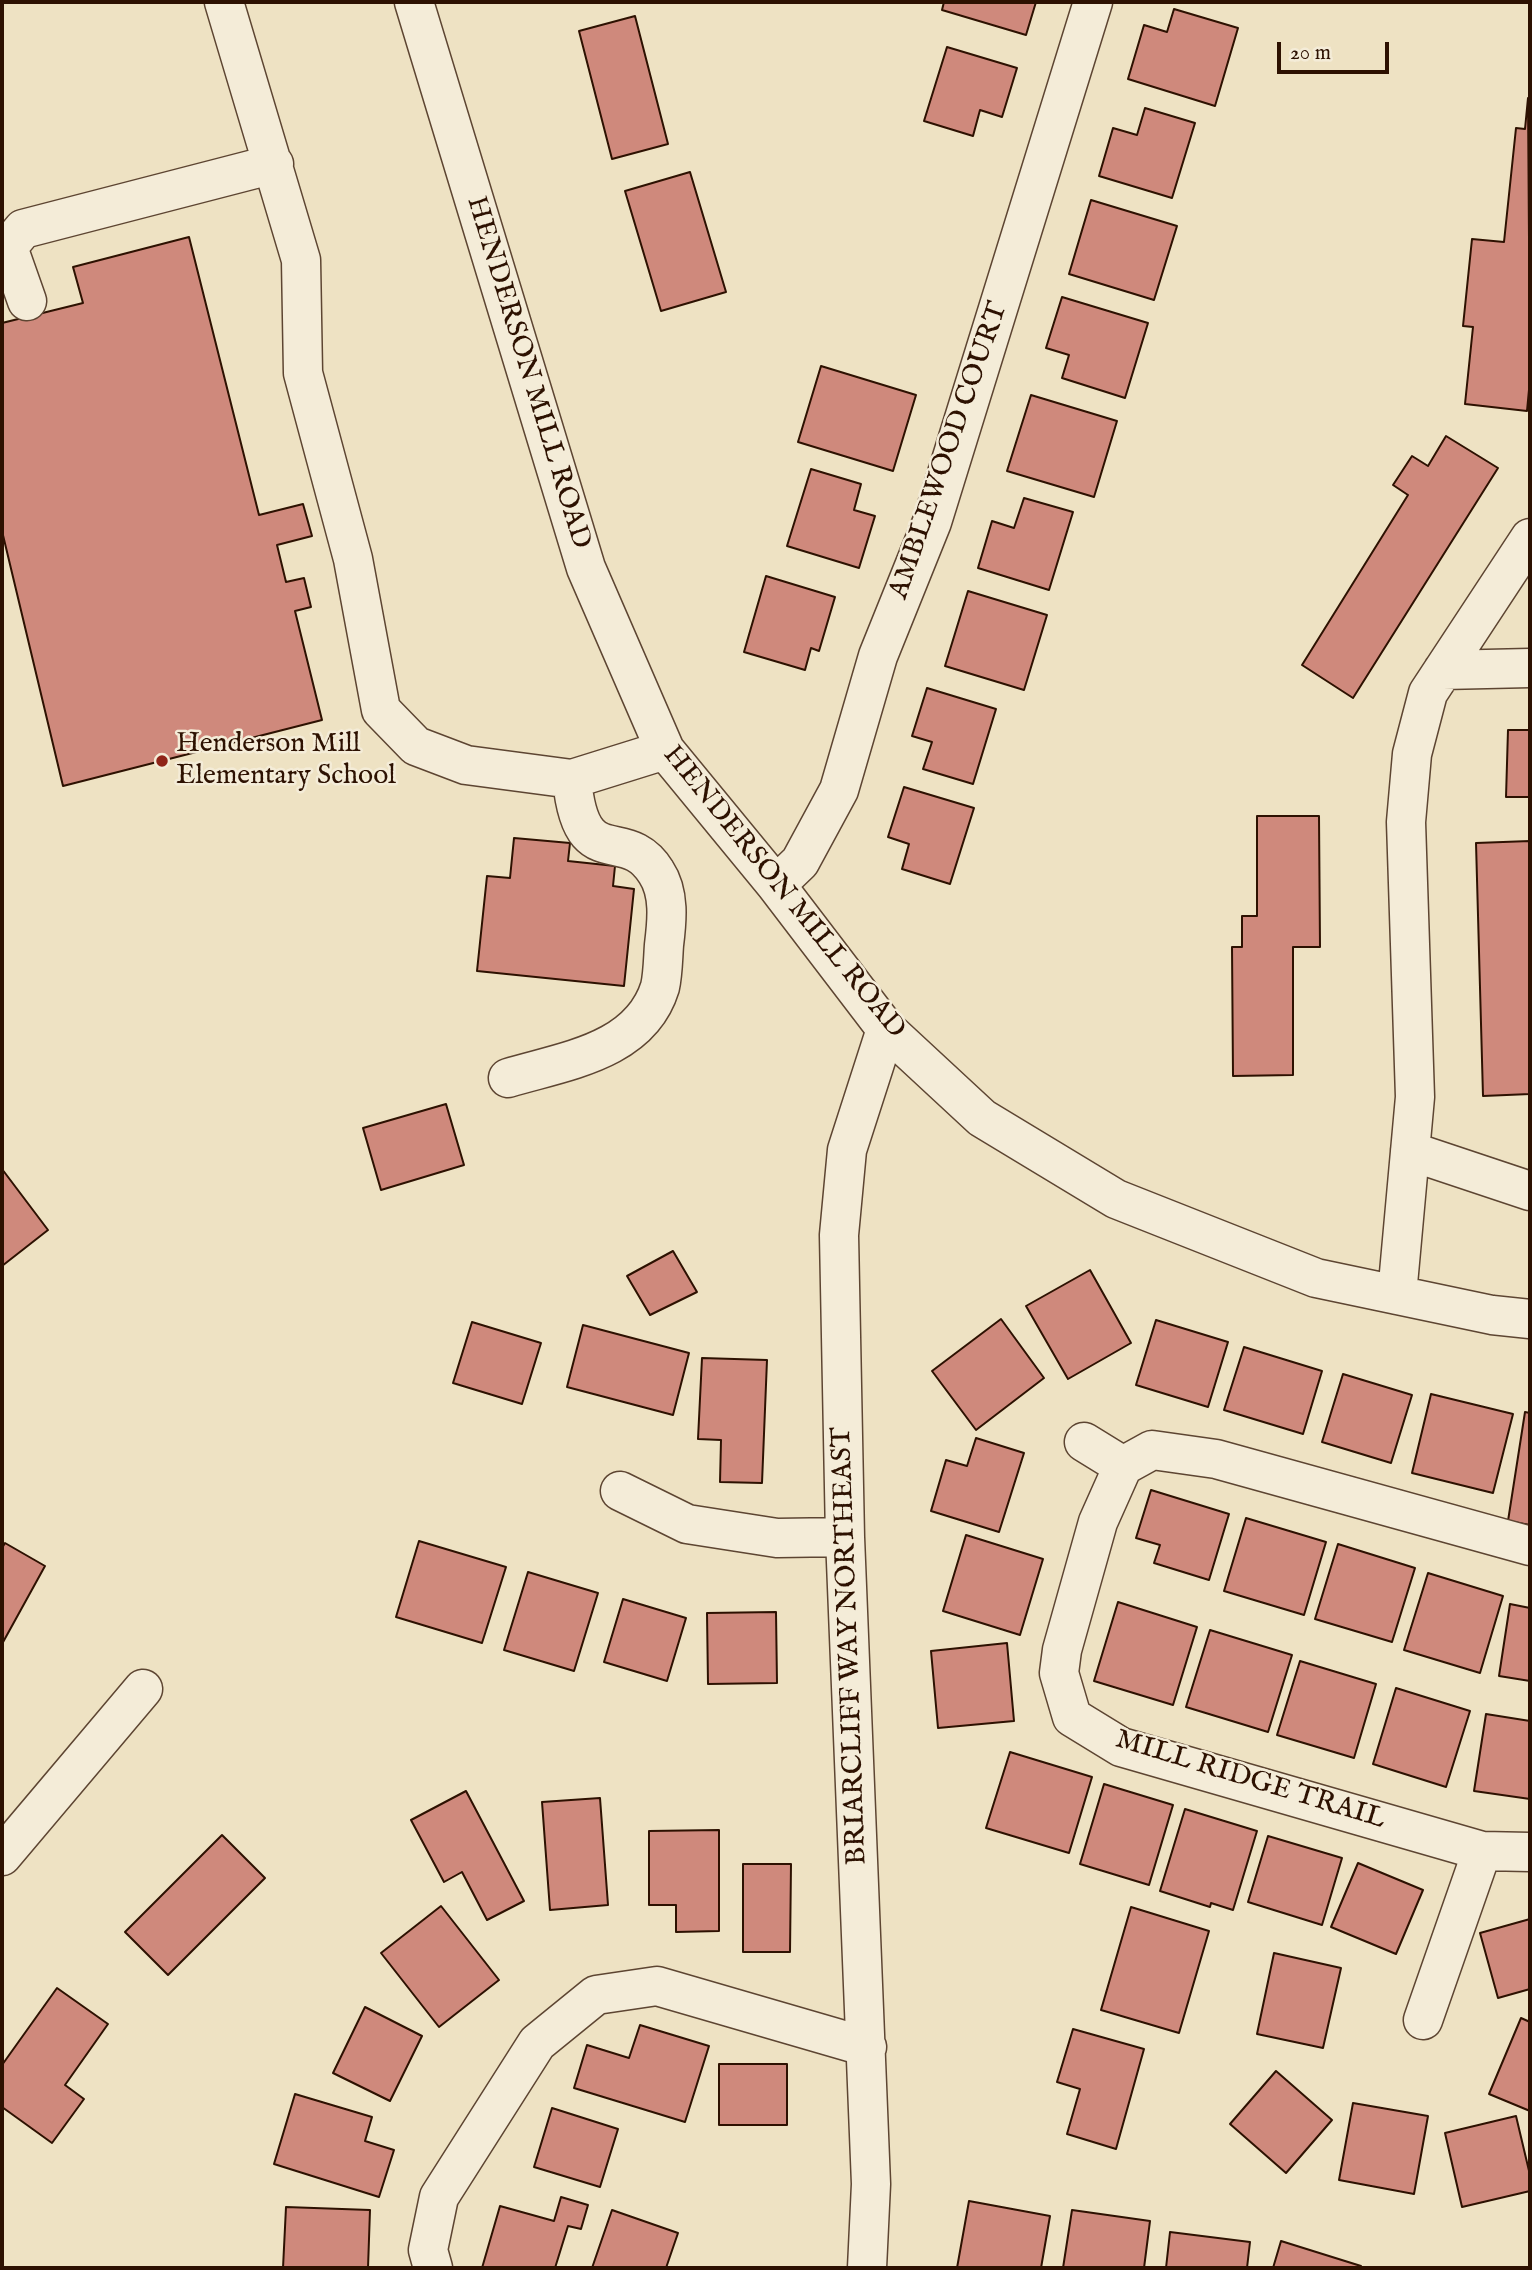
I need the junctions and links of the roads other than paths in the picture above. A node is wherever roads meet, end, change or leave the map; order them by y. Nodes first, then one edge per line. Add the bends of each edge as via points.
1 (224, 2) edge
2 (414, 2) edge
3 (1093, 2) edge
4 (274, 164) junction
5 (27, 301) dead end
6 (1530, 538) edge
7 (1530, 668) edge
8 (1443, 670) junction
9 (664, 750) junction
10 (572, 779) junction
11 (776, 885) junction
12 (886, 1029) junction
13 (508, 1078) dead end
14 (1410, 1151) junction
15 (1530, 1191) edge
16 (1397, 1295) junction
17 (1530, 1319) edge
18 (1084, 1442) dead end
19 (1123, 1466) junction
20 (620, 1491) dead end
21 (845, 1537) junction
22 (1530, 1546) edge
23 (143, 1689) dead end
24 (1482, 1851) junction
25 (1530, 1852) edge
26 (2, 1856) edge
27 (1423, 2020) dead end
28 (867, 2047) junction
29 (433, 2268) edge
30 (867, 2268) edge

1 - 4 street
2 - 9 street, HENDERSON MILL ROAD via 586,568
3 - 11 street, AMBLEWOOD COURT via 932,522 878,656 839,790 800,862
4 - 5 street via 23,229 8,247
4 - 10 street via 301,260 303,373 353,559 382,710 416,746 466,765
6 - 8 street
7 - 8 street
8 - 14 street via 1429,693 1412,754 1406,822 1415,1097
9 - 10 street
9 - 11 street, HENDERSON MILL ROAD
10 - 13 street via 575,804 587,834 635,853 656,870 666,894 660,987 643,1020 608,1048
11 - 12 street, HENDERSON MILL ROAD
12 - 16 street, HENDERSON MILL ROAD via 982,1118 1116,1199 1317,1278
12 - 21 street, BRIARCLIFF WAY NORTHEAST via 846,1150 839,1235
14 - 15 street
14 - 16 street
16 - 17 street, HENDERSON MILL ROAD
18 - 19 street
19 - 22 street via 1152,1450 1216,1458
19 - 24 street, MILL RIDGE TRAIL via 1098,1522 1062,1650 1059,1673 1072,1717 1121,1747
20 - 21 street via 687,1524 777,1538
21 - 28 street, BRIARCLIFF WAY NORTHEAST
23 - 26 street
24 - 25 street, MILL RIDGE TRAIL
24 - 27 street
28 - 29 street via 657,1986 592,1984 537,2043 439,2197 428,2250
28 - 30 street, BRIARCLIFF WAY NORTHEAST via 871,2184

